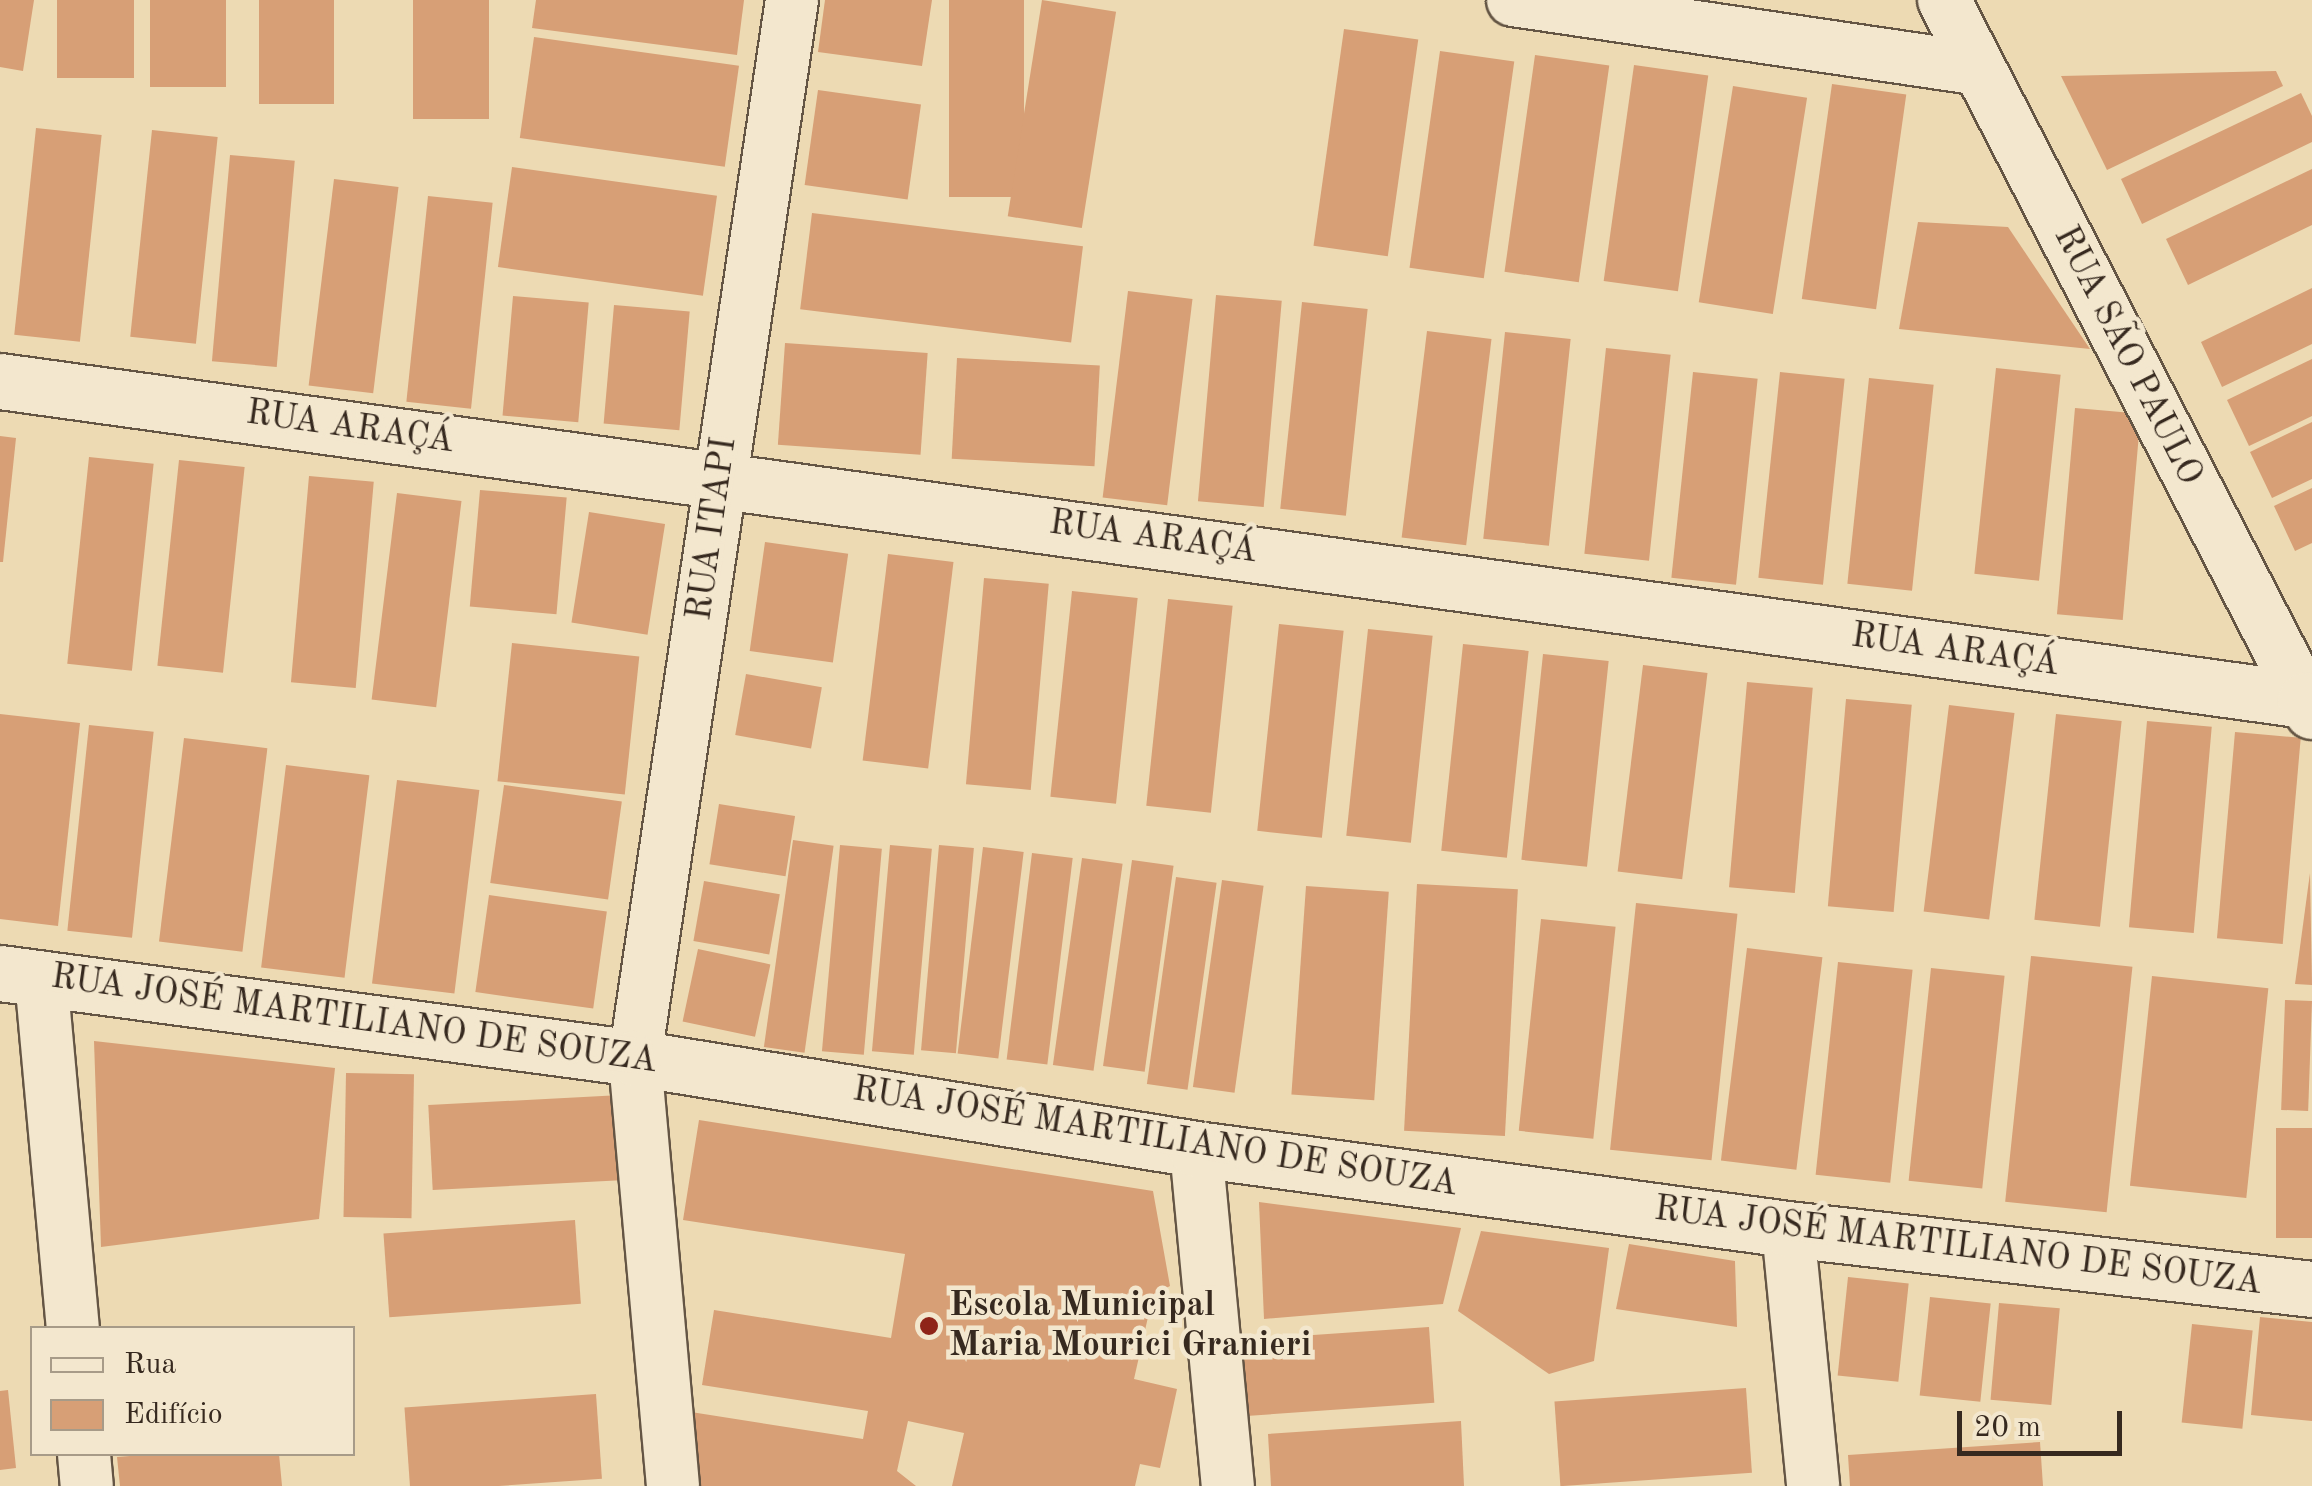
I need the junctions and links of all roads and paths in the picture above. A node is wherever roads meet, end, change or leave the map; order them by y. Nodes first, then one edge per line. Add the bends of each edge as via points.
1 (792, 0) edge
2 (1513, 0) edge
3 (1944, 0) edge
4 (1978, 69) junction
5 (0, 381) edge
6 (720, 478) junction
7 (2308, 706) edge
8 (20, 975) edge
9 (635, 1058) junction
10 (1196, 1149) junction
11 (1788, 1229) junction
12 (2312, 1289) edge
13 (73, 1326) edge
14 (84, 1456) edge
15 (87, 1486) edge
16 (673, 1486) edge
17 (1228, 1486) edge
18 (1813, 1486) edge

1 - 6 street, RUA ITAPI
2 - 4 street
3 - 4 street, RUA SÃO PAULO
4 - 7 street, RUA SÃO PAULO
5 - 6 street, RUA ARAÇÁ
6 - 7 street, RUA ARAÇÁ
6 - 9 street, RUA ITAPI
8 - 9 street, RUA JOSÉ MARTILIANO DE SOUZA
8 - 13 street
9 - 10 street, RUA JOSÉ MARTILIANO DE SOUZA
9 - 16 street, RUA ITAPI
10 - 11 street, RUA JOSÉ MARTILIANO DE SOUZA
10 - 17 street
11 - 12 street, RUA JOSÉ MARTILIANO DE SOUZA
11 - 18 street
14 - 15 street

